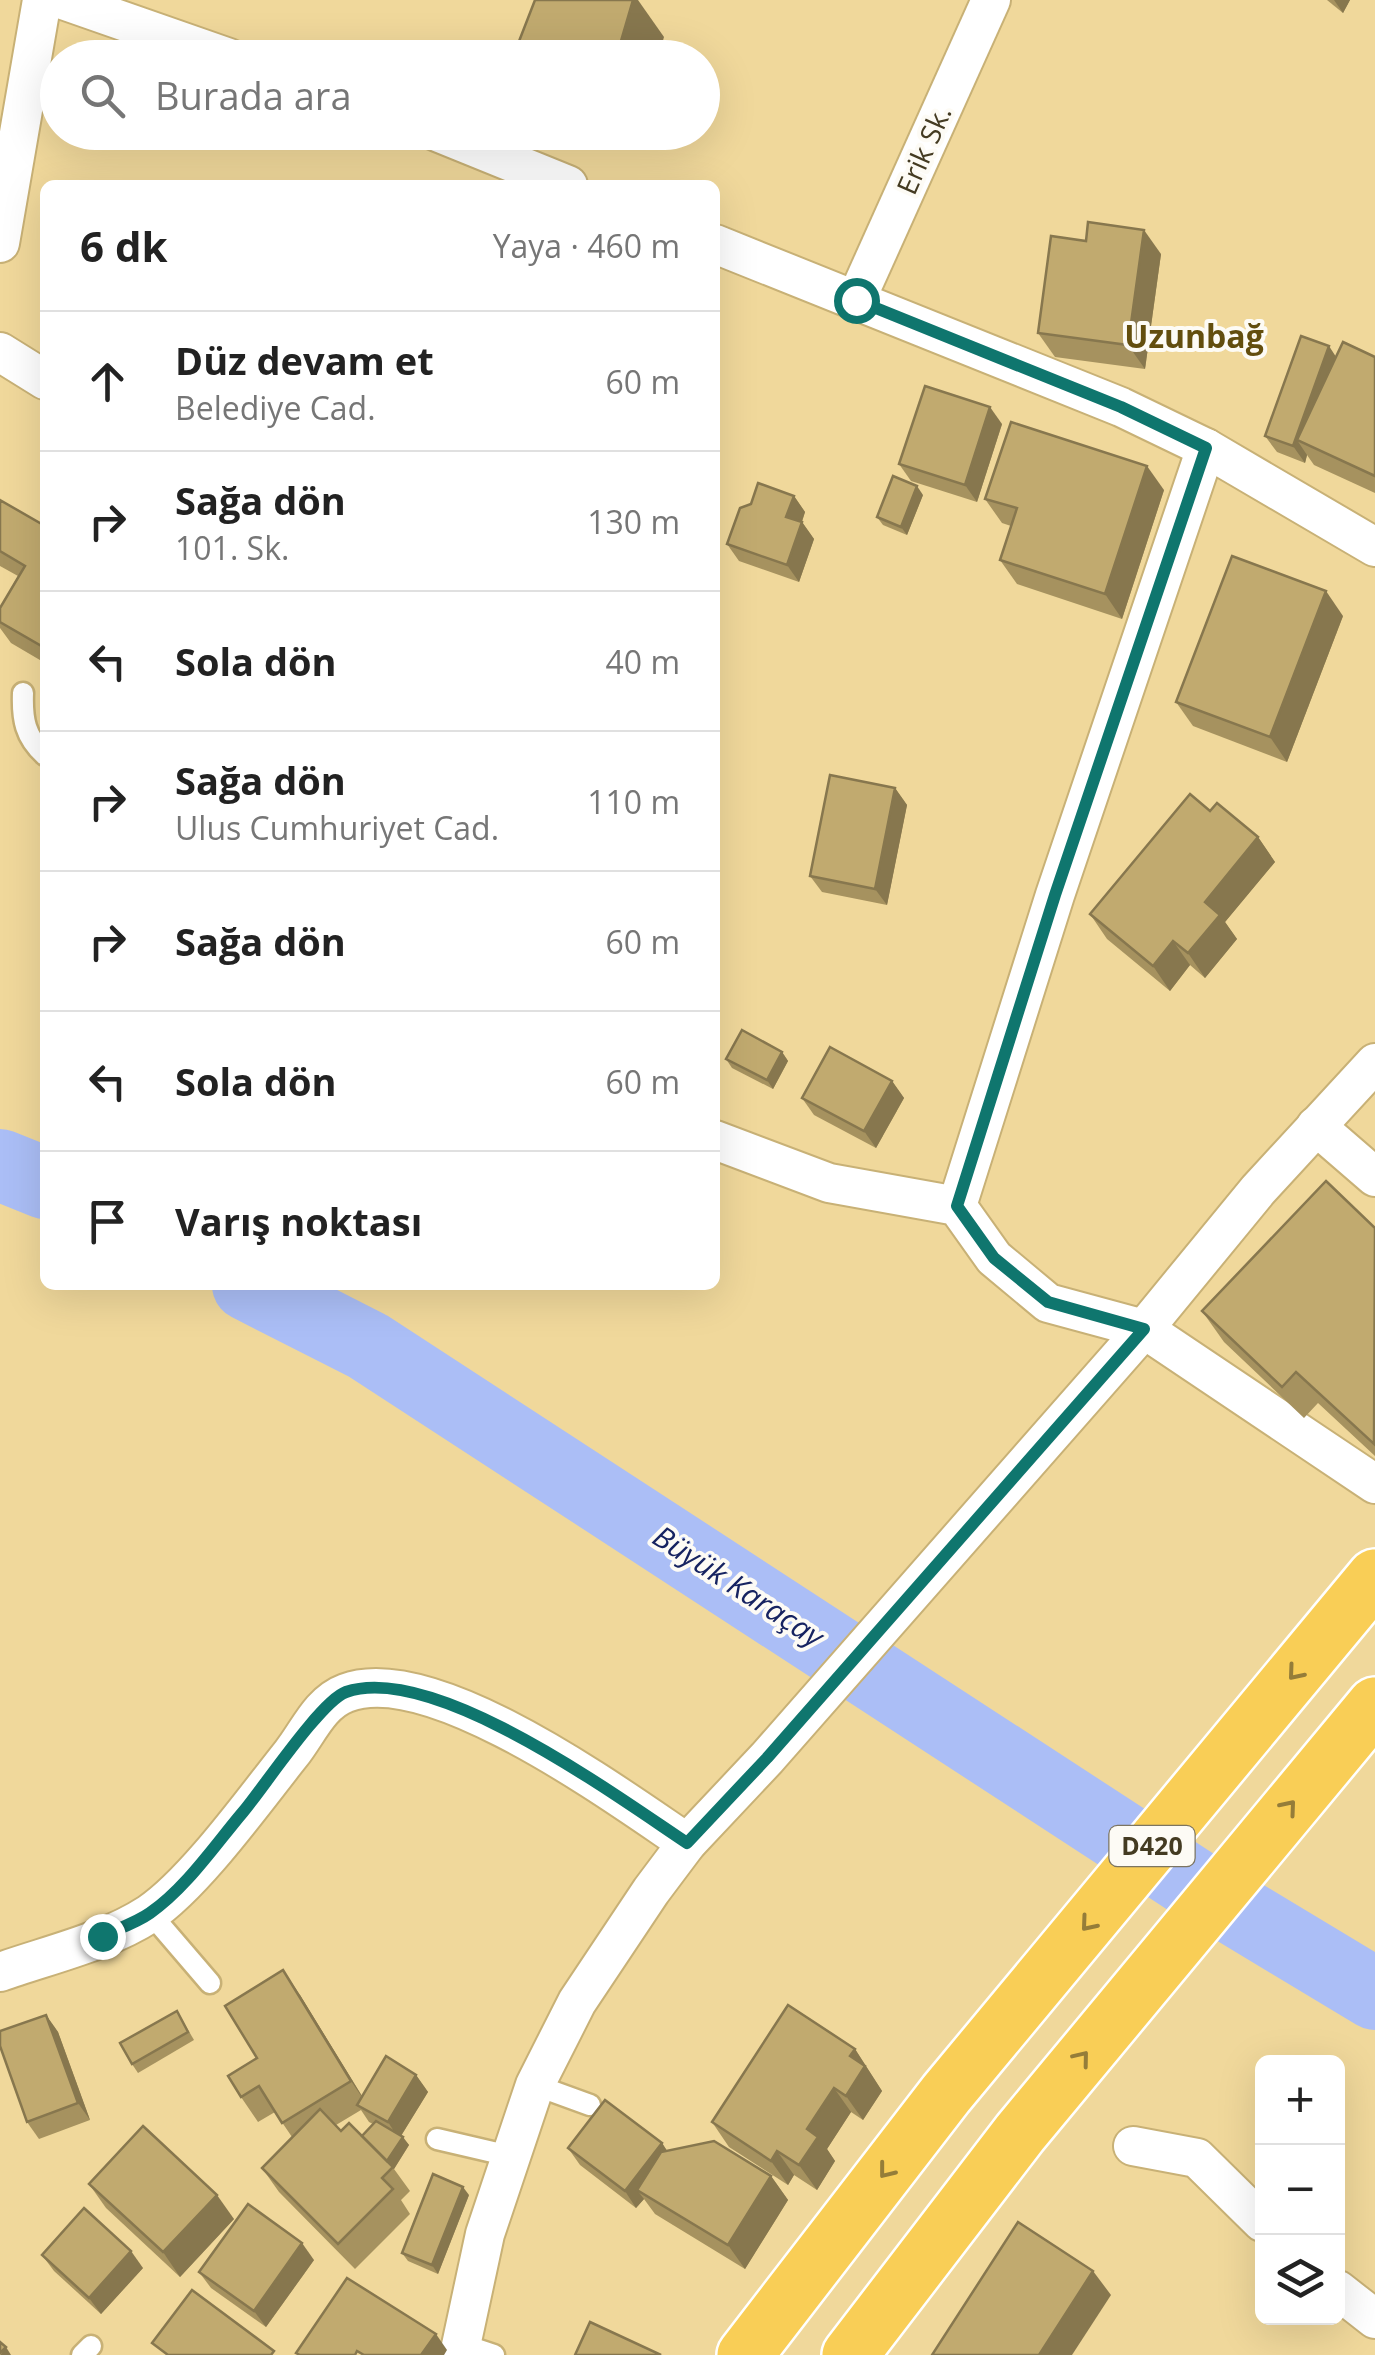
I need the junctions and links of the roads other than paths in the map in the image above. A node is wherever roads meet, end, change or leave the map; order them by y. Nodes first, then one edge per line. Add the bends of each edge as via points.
1 (42, 0) edge
2 (63, 0) edge
3 (991, 0) edge
4 (177, 40) edge
5 (482, 150) edge
6 (556, 180) edge
7 (0, 244) edge
8 (720, 246) edge
9 (856, 300) junction
10 (0, 352) edge
11 (40, 377) edge
12 (1206, 448) junction
13 (1375, 547) edge
14 (23, 693) dead end
15 (40, 751) edge
16 (1375, 1063) edge
17 (1316, 1126) junction
18 (720, 1142) edge
19 (1375, 1177) edge
20 (957, 1206) junction
21 (1144, 1329) junction
22 (1375, 1484) edge
23 (1366, 1588) edge
24 (1375, 1705) edge
25 (687, 1843) junction
26 (150, 1913) junction
27 (0, 1972) edge
28 (210, 1982) dead end
29 (535, 2085) junction
30 (590, 2105) dead end
31 (438, 2139) dead end
32 (1133, 2146) dead end
33 (510, 2156) junction
34 (1255, 2215) edge
35 (1345, 2295) edge
36 (1375, 2319) edge
37 (471, 2351) edge
38 (745, 2355) edge
39 (850, 2355) edge

1 - 7 street
2 - 4 street
3 - 9 street, Erik Sk.
5 - 6 street
8 - 9 street
9 - 12 street
10 - 11 street
12 - 13 street
12 - 20 street
14 - 15 lane via 22,718
16 - 17 street
17 - 19 street
17 - 21 street
18 - 20 street via 829,1183
20 - 21 street via 994,1258 1048,1302
21 - 22 street
21 - 25 street
23 -> 38 highway, D420 via 946,2094
39 -> 24 highway via 1020,2133
25 - 26 street via 540,1745 452,1704 382,1690 347,1692 324,1707 244,1810
25 - 29 street via 585,1990
26 - 27 street
26 - 28 lane
29 - 30 lane
29 - 33 street
31 - 33 lane
32 - 34 street via 1197,2158
33 - 37 street via 486,2234
35 - 36 street

